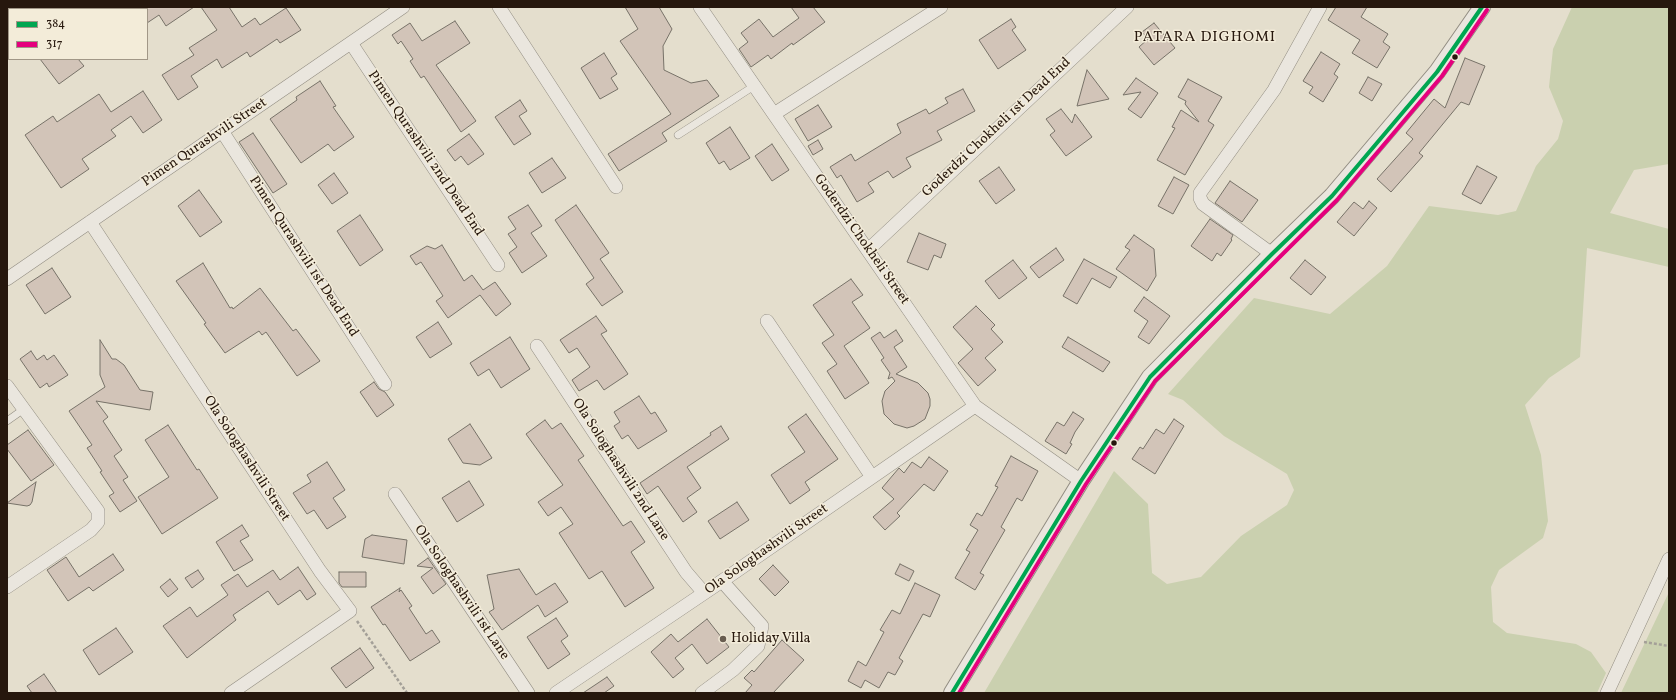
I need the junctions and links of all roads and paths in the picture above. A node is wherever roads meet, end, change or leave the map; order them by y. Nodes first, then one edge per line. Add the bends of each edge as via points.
1 (403, 7) edge
2 (499, 7) edge
3 (700, 7) edge
4 (941, 7) edge
5 (1127, 7) edge
6 (1320, 7) edge
7 (1482, 7) edge
8 (351, 43) junction
9 (754, 86) junction
10 (774, 114) junction
11 (222, 131) junction
12 (678, 135) dead end
13 (616, 187) dead end
14 (90, 222) junction
15 (868, 250) junction
16 (1272, 254) junction
17 (498, 265) dead end
18 (7, 279) edge
19 (767, 321) dead end
20 (537, 346) dead end
21 (384, 384) dead end
22 (7, 386) edge
23 (975, 406) junction
24 (24, 409) junction
25 (7, 421) edge
26 (872, 477) junction
27 (1081, 481) junction
28 (395, 494) dead end
29 (1669, 559) edge
30 (722, 581) junction
31 (7, 587) edge
32 (704, 593) junction
33 (350, 611) junction
34 (1631, 640) junction
35 (1669, 646) edge
36 (231, 693) edge
37 (407, 693) edge
38 (528, 693) edge
39 (556, 693) edge
40 (702, 693) edge
41 (952, 693) edge
42 (1607, 693) edge

1 - 8 street, Pimen Qurashvili Street
2 - 13 street
3 - 9 street, Goderdzi Chokheli Street
4 - 10 street
5 - 15 street, Goderdzi Chokheli 1st Dead End
6 - 16 street via 1274,90 1200,193 1203,204
7 - 16 street via 1437,72 1332,196
8 - 11 street, Pimen Qurashvili Street
8 - 17 street, Pimen Qurashvili 2nd Dead End
9 - 10 street, Goderdzi Chokheli Street
9 - 12 lane
10 - 15 street, Goderdzi Chokheli Street
11 - 14 street, Pimen Qurashvili Street
11 - 21 street, Pimen Qurashvili 1st Dead End
14 - 18 street, Pimen Qurashvili Street
14 - 33 street, Ola Sologhashvili Street via 320,571
15 - 23 street, Goderdzi Chokheli Street
16 - 27 street via 1150,377
19 - 26 street
20 - 32 street, Ola Sologhashvili 2nd Lane via 686,572
22 - 24 street
23 - 26 street, Ola Sologhashvili Street
23 - 27 street, Goderdzi Chokheli Street
24 - 25 lane
24 - 31 street via 98,511 98,522 91,530
26 - 30 street, Ola Sologhashvili Street
27 - 41 street
28 - 38 street, Ola Sologhashvili 1st Lane
29 - 34 street
30 - 32 street, Ola Sologhashvili Street
30 - 40 street via 762,626 758,646 733,670
32 - 39 street, Ola Sologhashvili Street
33 - 36 street
33 - 37 path
34 - 35 path
34 - 42 street

